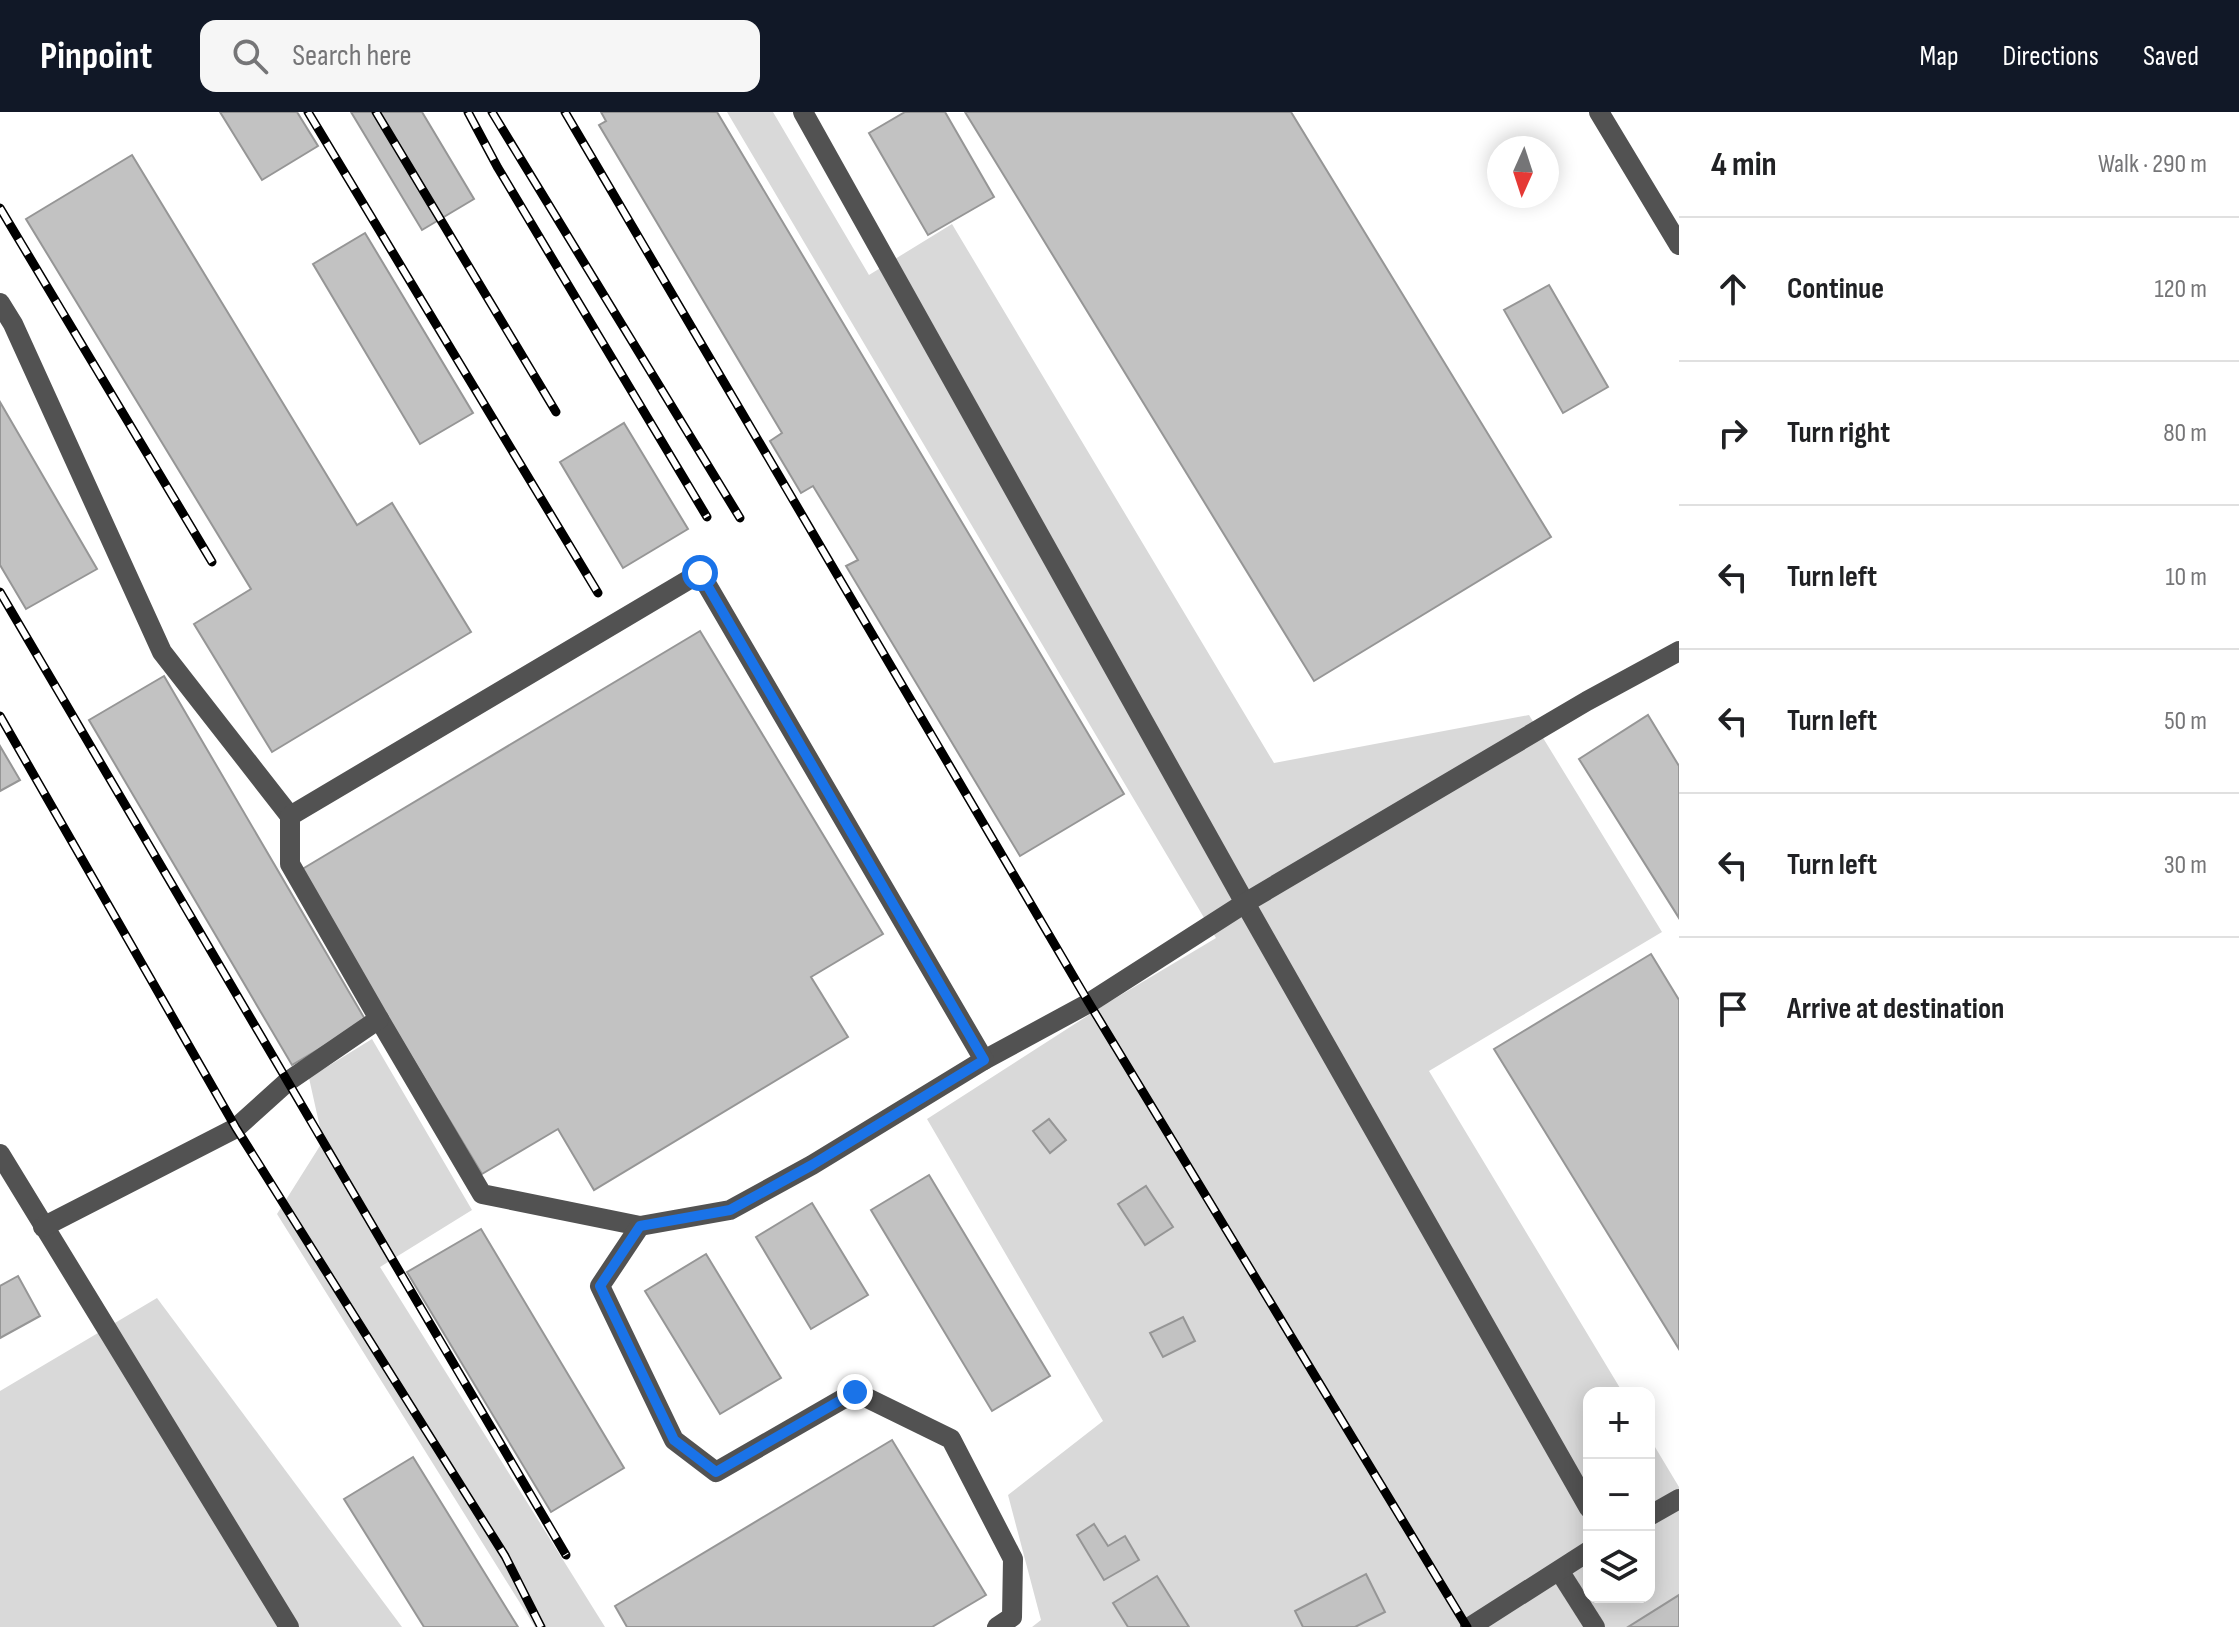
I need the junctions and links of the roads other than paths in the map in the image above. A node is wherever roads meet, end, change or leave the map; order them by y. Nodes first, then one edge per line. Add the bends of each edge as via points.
1 (828, 112) edge
2 (1599, 112) edge
3 (808, 119) edge
4 (1679, 245) edge
5 (0, 303) edge
6 (1679, 651) edge
7 (290, 816) junction
8 (1245, 903) junction
9 (379, 1019) junction
10 (984, 1060) junction
11 (0, 1154) edge
12 (640, 1226) junction
13 (43, 1227) junction
14 (1583, 1497) edge
15 (1679, 1499) edge
16 (1655, 1513) edge
17 (1583, 1555) edge
18 (1560, 1572) junction
19 (289, 1627) edge
20 (997, 1627) edge
21 (1470, 1627) edge
22 (1595, 1627) edge

1 - 3 lane
2 - 4 lane
3 - 8 lane
5 - 7 lane via 162,652
6 - 8 lane
7 - 9 lane via 290,864
7 - 10 lane via 700,573
8 - 10 lane via 1089,1003
8 - 14 lane
9 - 12 lane via 482,1194
9 - 13 lane via 287,1082 236,1128
10 - 12 lane via 730,1210
11 - 13 lane
12 - 20 lane via 600,1286 674,1440 716,1472 855,1392 951,1439 1013,1559 1012,1617
13 - 19 lane
15 - 16 lane
17 - 18 lane
18 - 21 lane
18 - 22 lane

